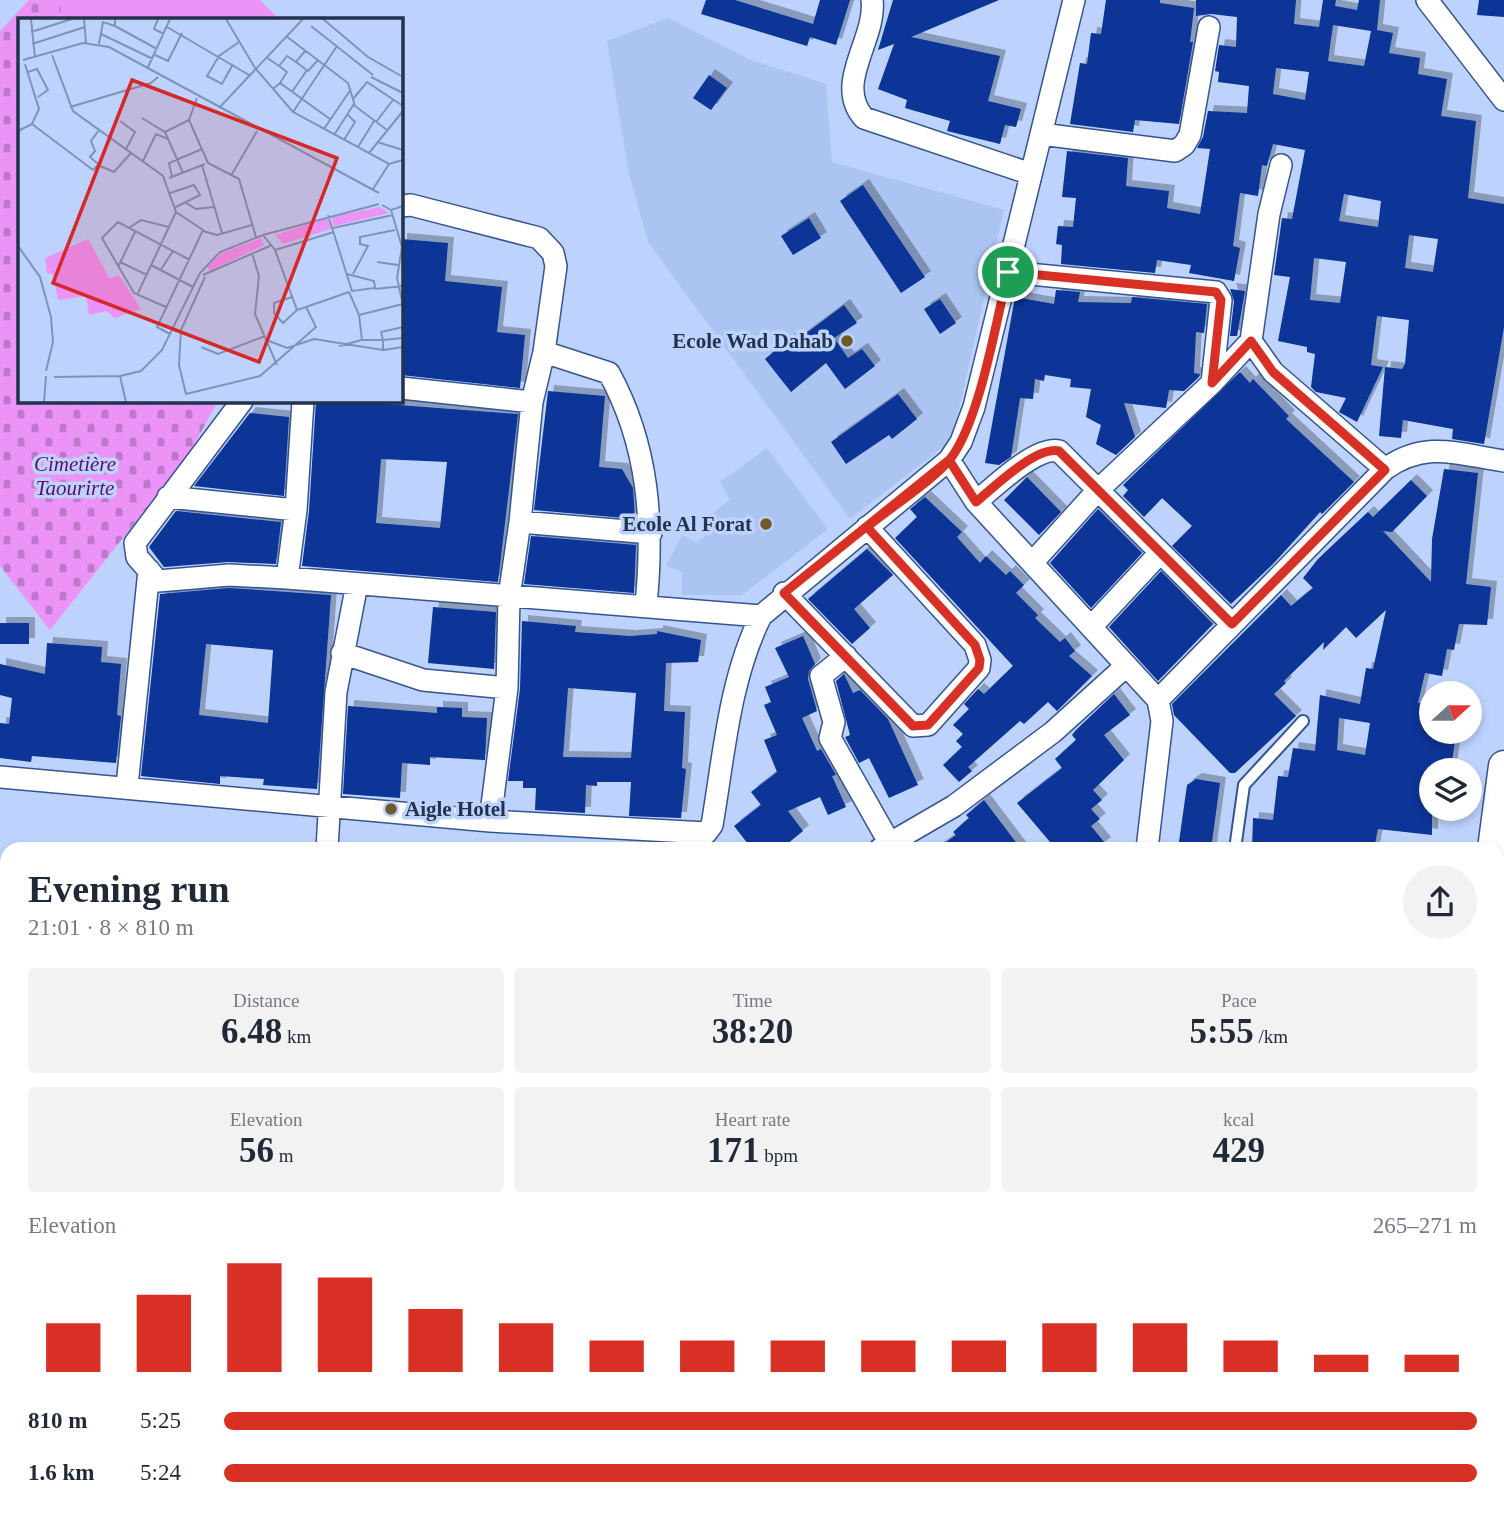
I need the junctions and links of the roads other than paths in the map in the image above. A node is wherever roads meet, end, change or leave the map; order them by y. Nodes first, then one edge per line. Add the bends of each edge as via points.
1 (1074, 0) edge
2 (1427, 0) edge
3 (873, 1) edge
4 (1209, 27) dead end
5 (1504, 100) edge
6 (1041, 134) junction
7 (1281, 165) dead end
8 (1031, 174) junction
9 (402, 206) edge
10 (1008, 272) junction
11 (1251, 341) junction
12 (544, 352) junction
13 (1212, 383) junction
14 (402, 388) edge
15 (241, 402) edge
16 (303, 402) edge
17 (532, 402) junction
18 (949, 460) junction
19 (1504, 461) edge
20 (1385, 470) junction
21 (1097, 491) junction
22 (168, 497) junction
23 (976, 502) junction
24 (296, 510) junction
25 (520, 522) junction
26 (867, 527) junction
27 (650, 533) junction
28 (1159, 554) junction
29 (1032, 563) junction
30 (149, 570) junction
31 (287, 578) junction
32 (358, 584) junction
33 (784, 593) junction
34 (509, 597) junction
35 (646, 605) junction
36 (761, 616) junction
37 (1232, 624) junction
38 (1091, 627) junction
39 (342, 653) junction
40 (846, 656) junction
41 (1126, 666) junction
42 (507, 688) junction
43 (1158, 700) junction
44 (1303, 720) dead end
45 (1504, 766) edge
46 (0, 777) edge
47 (127, 786) junction
48 (330, 806) junction
49 (490, 821) junction
50 (706, 841) edge
51 (327, 842) edge
52 (882, 842) edge
53 (891, 842) edge
54 (1147, 842) edge
55 (1236, 842) edge
56 (1494, 842) edge

1 - 6 street
2 - 5 street
3 - 8 street via 851,90 854,106 864,118
4 - 6 street via 1191,135 1184,145 1166,152
6 - 8 street
7 - 11 street via 1269,214
8 - 10 street
9 - 12 street via 539,238 548,246 556,266
10 - 13 street via 1216,292 1221,300
10 - 18 street via 974,407
11 - 13 street
11 - 20 street via 1273,372
12 - 17 street
12 - 27 street via 609,373 627,406 650,501
13 - 21 street
14 - 17 street
15 - 22 street
16 - 24 street
17 - 25 street
18 - 23 street
18 - 26 street
19 - 20 street via 1434,450 1405,455
20 - 37 street
21 - 23 street via 1052,449 1038,453
21 - 28 street
21 - 29 street
22 - 24 street
22 - 30 street via 135,543 134,552
23 - 29 street
24 - 31 street
25 - 27 street
25 - 34 street
26 - 33 street
26 - 40 street via 975,645 979,668 928,725 920,728
27 - 35 street
28 - 37 street
28 - 38 street
29 - 38 street
30 - 31 street via 158,581 229,575
30 - 47 street
31 - 32 street
32 - 34 street
32 - 39 street
33 - 36 street
33 - 40 street
34 - 35 street
34 - 42 street
35 - 36 street
36 - 50 street via 747,642 739,674
37 - 43 street
38 - 41 street
39 - 42 street via 423,680
39 - 48 street
40 - 52 street via 821,676 834,723 830,738
41 - 43 street
41 - 53 street via 1053,732 954,806
42 - 49 street
43 - 54 street via 1162,720
44 - 55 lane via 1244,785
45 - 56 main road
46 - 47 street
47 - 48 street
48 - 49 street
48 - 51 street
49 - 50 street

